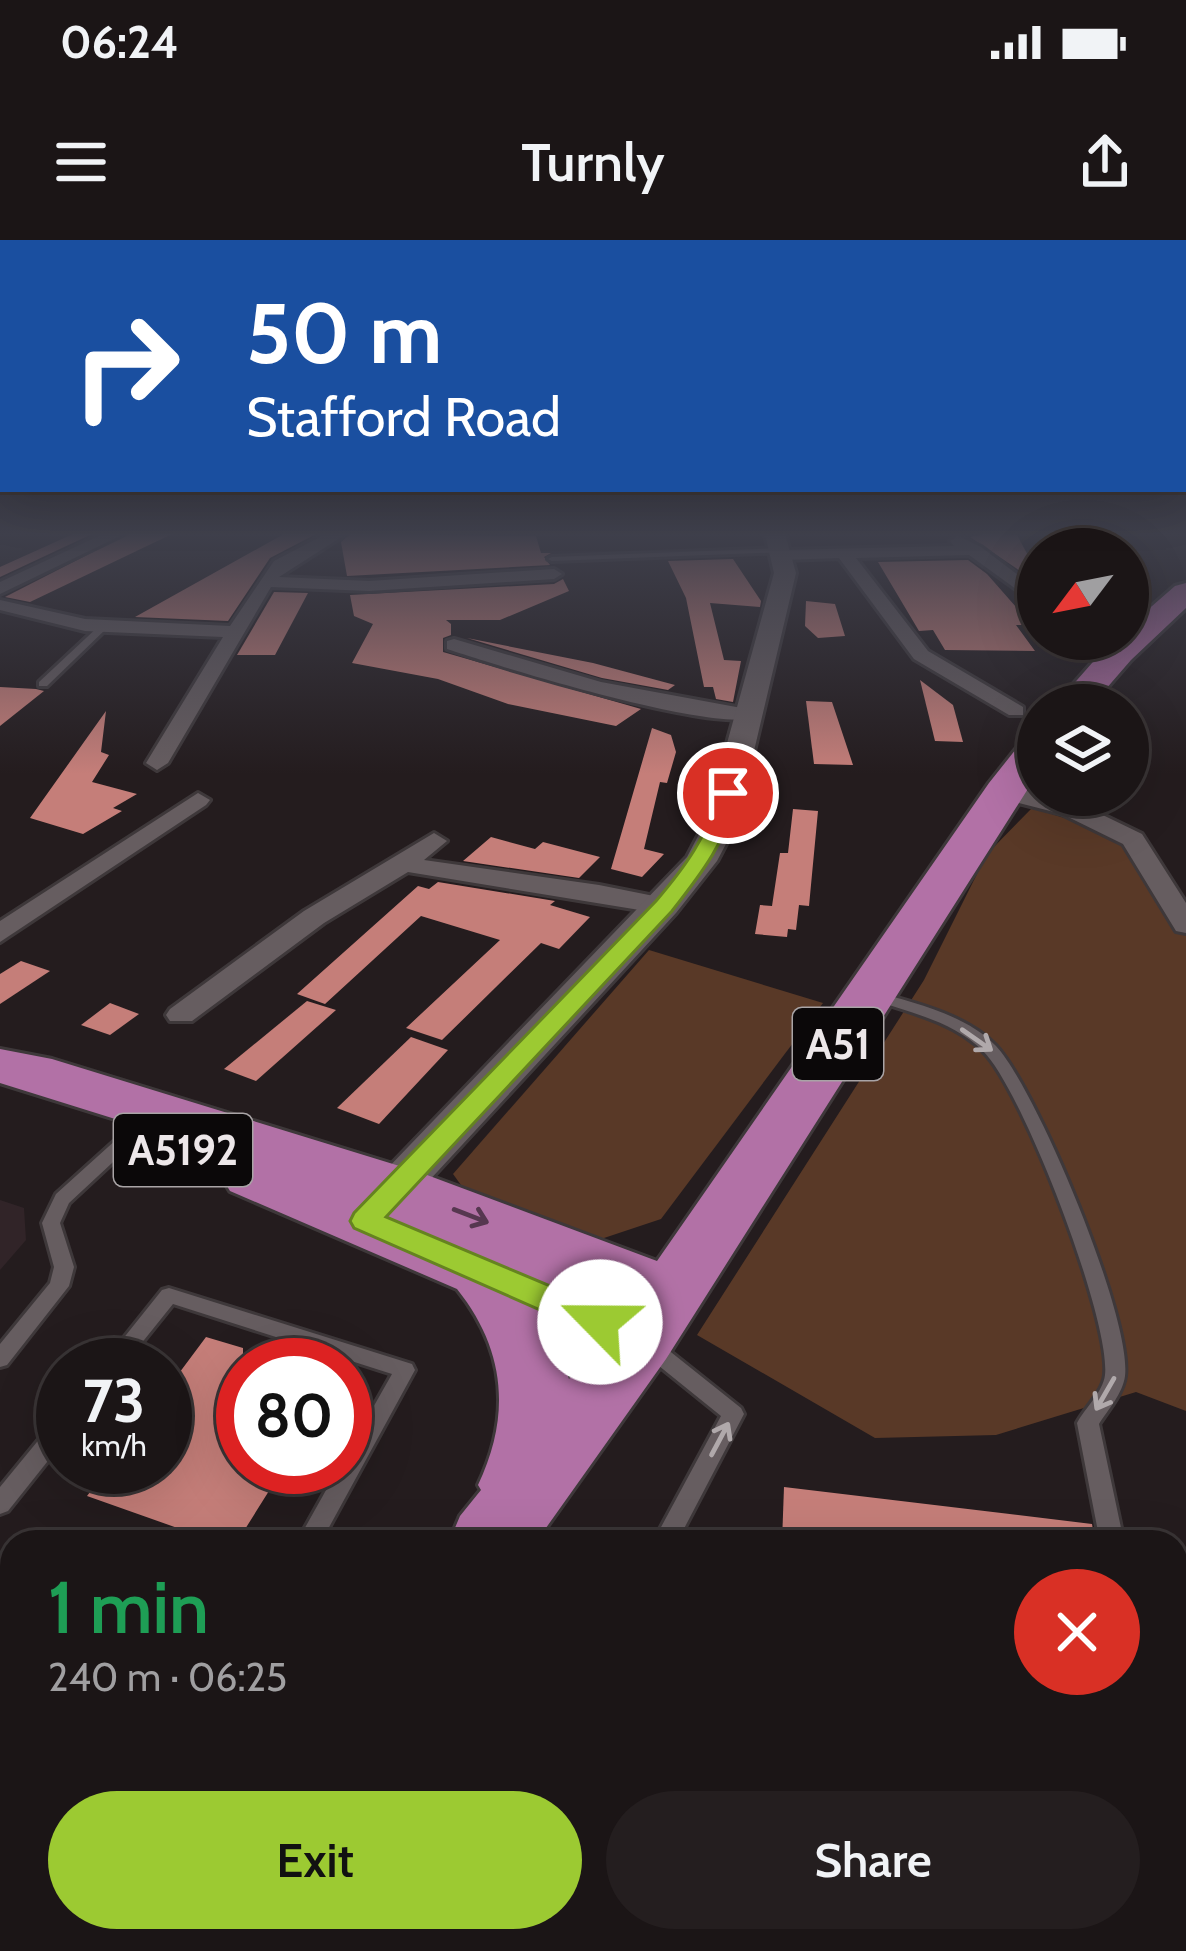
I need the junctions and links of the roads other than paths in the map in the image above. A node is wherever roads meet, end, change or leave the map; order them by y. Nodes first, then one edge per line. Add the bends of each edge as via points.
1 (42, 614) edge
2 (247, 614) edge
3 (774, 614) edge
4 (890, 614) edge
5 (1162, 614) edge
6 (104, 627) junction
7 (236, 632) junction
8 (454, 644) dead end
9 (43, 684) dead end
10 (1092, 684) edge
11 (1016, 711) dead end
12 (747, 715) junction
13 (157, 763) dead end
14 (1017, 774) edge
15 (1003, 792) junction
16 (175, 805) dead end
17 (434, 841) dead end
18 (404, 862) junction
19 (664, 906) junction
20 (1186, 925) edge
21 (0, 934) edge
22 (871, 995) junction
23 (234, 1010) dead end
24 (0, 1066) edge
25 (0, 1084) edge
26 (134, 1133) junction
27 (381, 1204) junction
28 (478, 1269) junction
29 (656, 1316) junction
30 (134, 1338) edge
31 (0, 1359) edge
32 (36, 1459) edge
33 (0, 1504) edge
34 (316, 1530) edge
35 (497, 1530) edge
36 (497, 1530) edge
37 (670, 1530) edge
38 (1110, 1530) edge

1 - 6 street
2 - 7 street
3 - 12 street
4 - 11 street via 921,655
5 - 10 highway
6 - 7 street
6 - 9 lane
7 - 13 street
8 - 12 street via 539,674
12 - 19 street via 721,823
14 - 15 highway, A51
15 - 20 street via 1098,819 1133,839
15 - 22 highway, A51
16 - 21 street via 118,857
17 - 18 street
18 - 19 street via 458,878
18 - 23 street via 192,1006
19 - 27 street
22 - 29 highway, A51
22 -> 38 lane via 950,1022 992,1048 1028,1106 1107,1313 1115,1378 1088,1423
24 - 27 highway, A5192 via 263,1142
25 - 26 highway, A5192
26 - 27 highway, A5192
26 - 31 lane via 62,1199 52,1223 64,1267 59,1286
27 - 28 highway, A5192
27 -> 29 highway, A5192
28 - 29 highway, A5192
28 - 36 highway via 518,1325 534,1404 535,1443
29 - 35 highway, A51
37 -> 29 lane via 733,1414
30 - 34 lane via 169,1294 405,1370
32 - 33 lane

